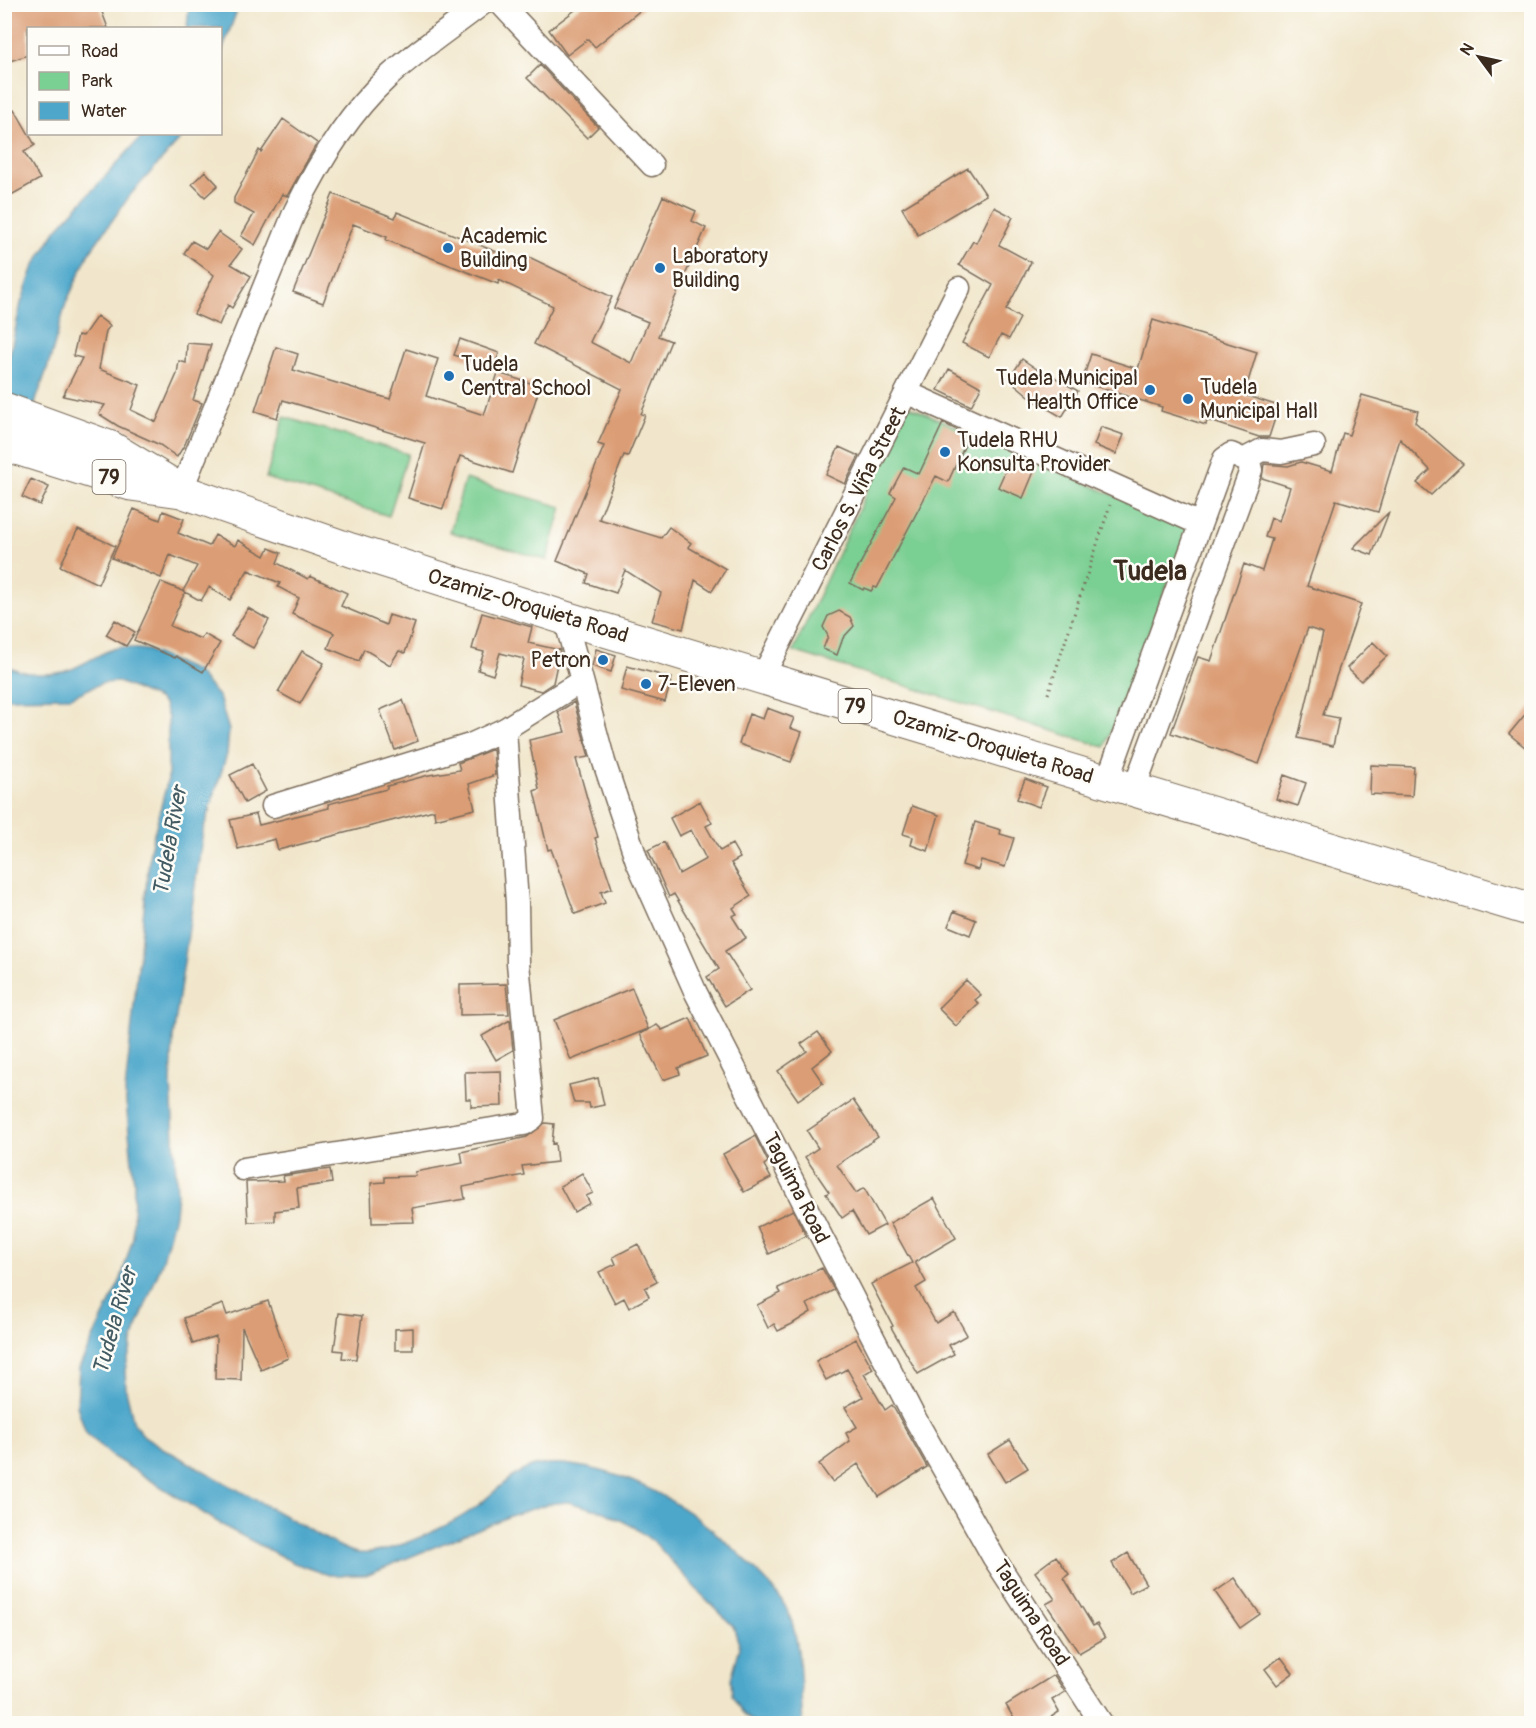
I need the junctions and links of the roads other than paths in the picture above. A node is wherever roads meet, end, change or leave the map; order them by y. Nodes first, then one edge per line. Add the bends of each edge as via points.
1 (482, 4) edge
2 (501, 4) edge
3 (652, 165) dead end
4 (959, 288) dead end
5 (908, 393) junction
6 (4, 409) edge
7 (4, 444) edge
8 (1314, 445) dead end
9 (1245, 459) junction
10 (181, 491) junction
11 (1200, 524) junction
12 (565, 618) junction
13 (762, 678) junction
14 (580, 682) junction
15 (505, 729) junction
16 (1121, 785) junction
17 (273, 806) dead end
18 (1532, 910) edge
19 (243, 1169) dead end
20 (1102, 1724) edge

1 - 10 street via 365,101 314,174 295,211
2 - 3 street
4 - 5 street
5 - 11 street, Carlos S. Viña Street
5 - 13 street, Carlos S. Viña Street
6 - 10 highway, Ozamiz-Oroquieta Road / 79 via 111,448
7 - 10 highway, Ozamiz-Oroquieta Road / 79 via 131,484
8 - 9 street via 1281,452 1262,450
9 - 11 street via 1231,454 1224,459
9 - 16 street via 1251,470
10 - 12 highway, Ozamiz-Oroquieta Road / 79
11 - 16 street
12 - 13 highway, Ozamiz-Oroquieta Road / 79
12 - 14 street, Taguima Road
13 - 16 highway, Ozamiz-Oroquieta Road / 79
14 - 15 street
14 - 20 street, Taguima Road via 637,861 696,993 913,1415 994,1558
15 - 17 street via 470,746
15 - 19 street via 518,903 518,963 532,1120
16 - 18 highway, Ozamiz-Oroquieta Road / 79

